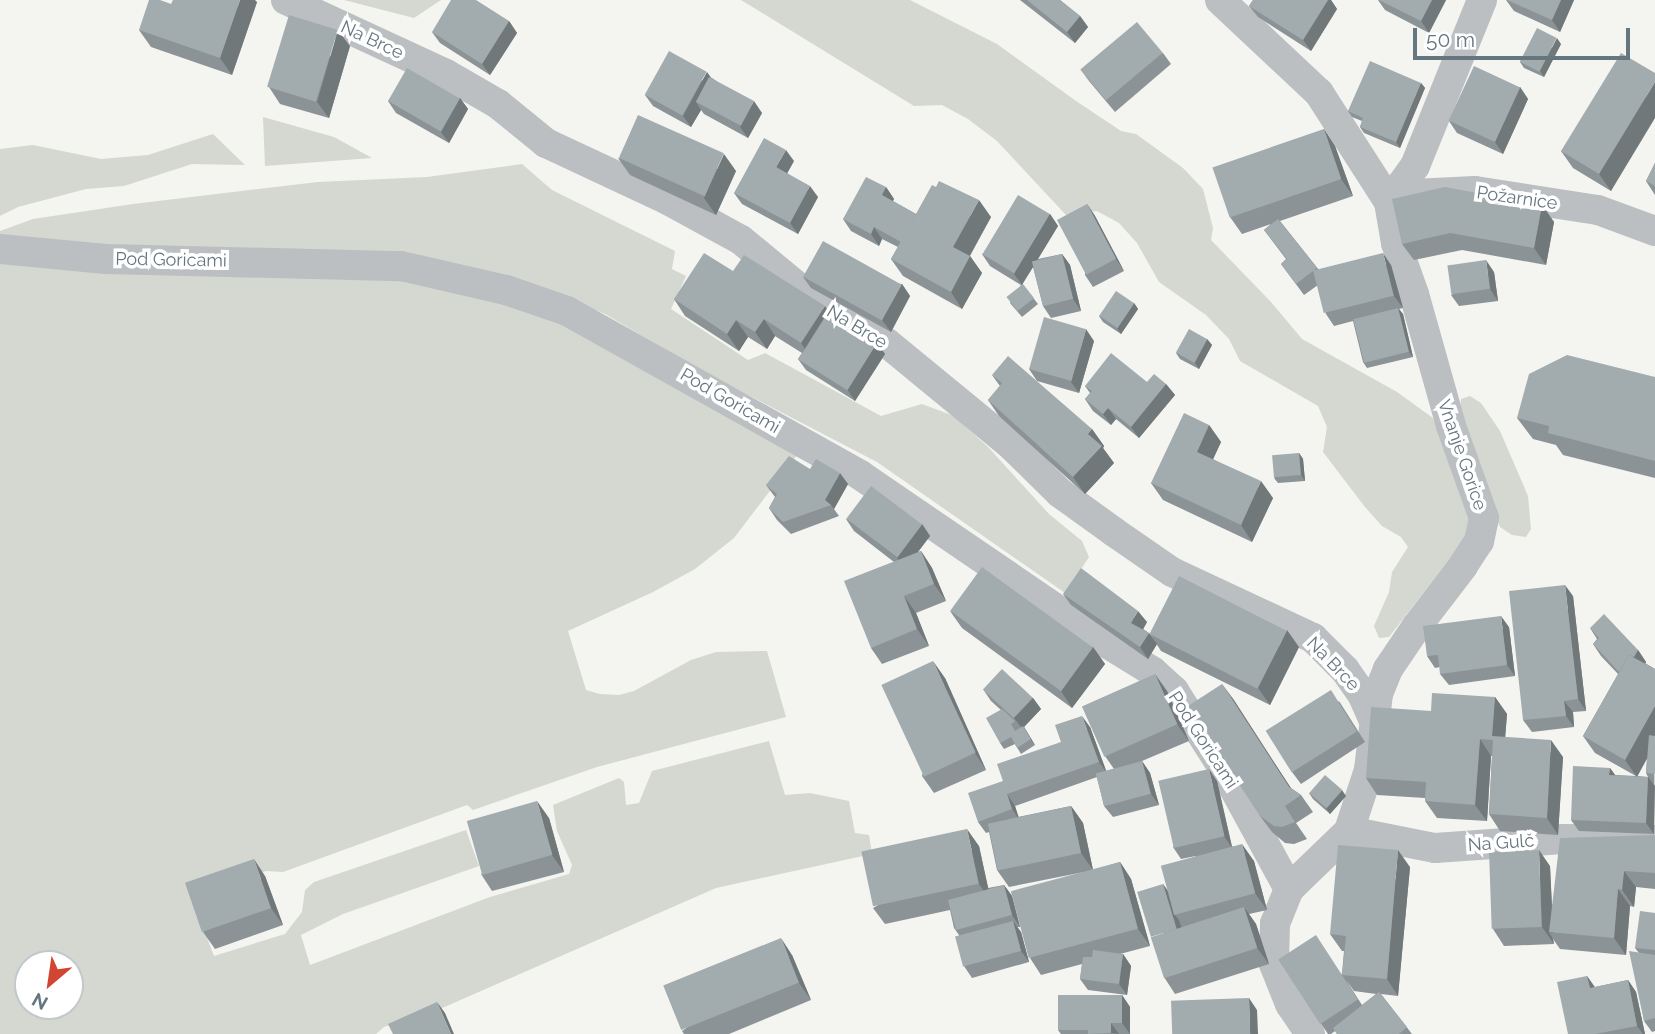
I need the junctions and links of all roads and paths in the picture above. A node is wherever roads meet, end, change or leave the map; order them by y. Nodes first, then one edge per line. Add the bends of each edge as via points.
1 (286, 0) edge
2 (1482, 0) edge
3 (1232, 4) edge
4 (1390, 202) junction
5 (1655, 231) edge
6 (0, 249) edge
7 (1375, 723) junction
8 (1349, 831) junction
9 (1655, 840) edge
10 (1289, 889) junction
11 (1310, 1034) edge

1 - 7 street, Na Brce via 446,74 498,104 546,143 741,240 815,301 887,343 1010,444 1060,493 1114,532 1172,572 1313,638 1345,670
2 - 4 street via 1415,166
3 - 4 street, Vnanje Gorice via 1319,93
4 - 5 street, Požarnice via 1413,194 1475,191 1598,210
4 - 7 street, Vnanje Gorice via 1396,243 1447,416 1483,518 1479,541 1388,669 1378,694
6 - 10 street, Pod Goricami via 106,259 401,267 506,290 567,311 860,475 1152,671 1174,691 1223,768
7 - 8 street, Vnanje Gorice via 1369,770
8 - 9 street, Na Gulč via 1435,848 1563,839
8 - 10 street, Vnanje Gorice
10 - 11 street, Vnanje Gorice via 1275,923 1274,964 1290,1004

